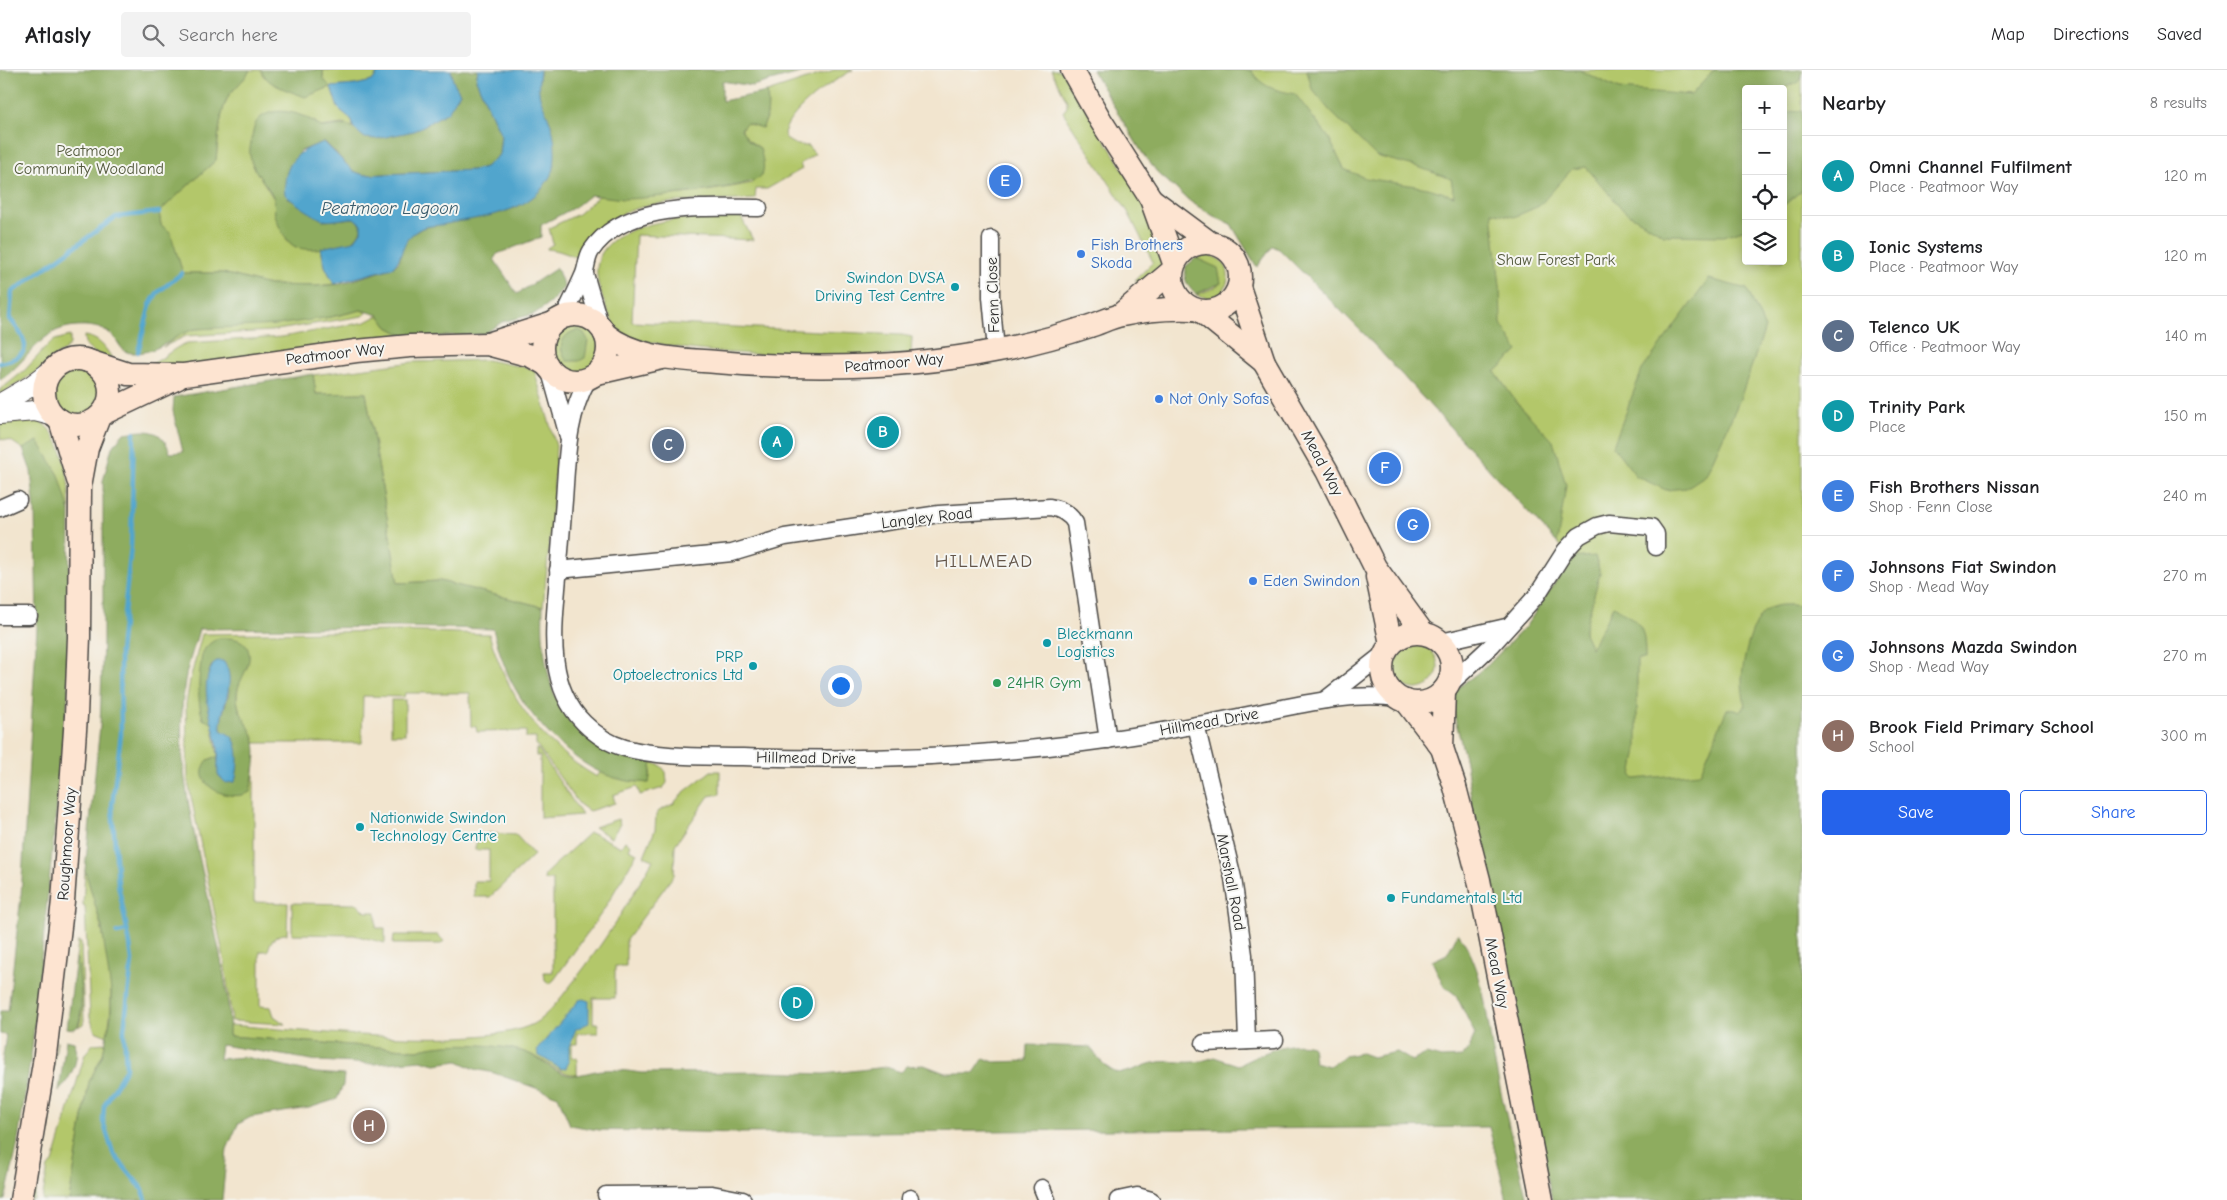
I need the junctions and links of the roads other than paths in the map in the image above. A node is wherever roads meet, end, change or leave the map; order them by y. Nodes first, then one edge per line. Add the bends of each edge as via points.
1 (1072, 70) edge
2 (1151, 199) junction
3 (759, 208) dead end
4 (991, 239) dead end
5 (1209, 242) junction
6 (1173, 267) junction
7 (584, 274) junction
8 (1239, 287) junction
9 (1197, 310) junction
10 (1120, 315) junction
11 (558, 320) junction
12 (603, 331) junction
13 (487, 344) junction
14 (996, 350) junction
15 (663, 358) junction
16 (88, 362) junction
17 (1264, 362) junction
18 (56, 367) junction
19 (548, 367) junction
20 (184, 375) junction
21 (593, 376) junction
22 (0, 404) edge
23 (0, 414) edge
24 (100, 416) junction
25 (57, 418) junction
26 (568, 438) junction
27 (80, 486) junction
28 (18, 500) dead end
29 (0, 508) edge
30 (1656, 548) dead end
31 (1375, 567) junction
32 (558, 570) junction
33 (0, 616) edge
34 (29, 616) dead end
35 (1506, 627) junction
36 (1432, 638) junction
37 (1389, 648) junction
38 (1446, 689) junction
39 (1325, 700) junction
40 (1402, 700) junction
41 (1196, 725) junction
42 (1108, 740) junction
43 (1442, 748) junction
44 (1275, 1040) dead end
45 (1247, 1042) junction
46 (1204, 1043) dead end
47 (606, 1195) dead end
48 (648, 1198) edge
49 (21, 1200) edge
50 (744, 1200) edge
51 (1118, 1200) edge
52 (1151, 1200) edge
53 (1542, 1200) edge

1 - 2 main road
2 - 5 main road
2 - 6 main road
3 - 7 street via 672,210 624,223 594,246
4 - 14 street, Fenn Close via 990,297
5 - 6 main road via 1188,247
5 - 8 main road via 1220,245 1235,258
6 - 9 main road via 1173,286 1178,297
6 - 10 main road, Peatmoor Way
7 - 11 street
7 - 12 street
8 - 9 main road via 1228,304 1218,309
8 - 17 main road, Mead Way
9 - 10 main road, Peatmoor Way
9 - 17 main road, Mead Way
10 - 14 main road, Peatmoor Way via 1060,335
11 - 12 main road via 573,316 588,318
11 - 13 main road, Peatmoor Way
11 - 19 main road via 549,328 543,341 543,356
12 - 15 main road, Peatmoor Way via 627,346
12 - 21 main road via 608,344 607,357
13 - 19 main road, Peatmoor Way via 531,356
13 - 20 main road, Peatmoor Way via 356,351
14 - 15 main road, Peatmoor Way via 918,363 848,367 754,365
15 - 21 main road, Peatmoor Way
16 - 18 main road via 75,360
16 - 20 main road, Peatmoor Way via 128,374
16 - 24 main road via 104,374 110,386 109,400
17 - 31 main road, Mead Way via 1328,471
18 - 22 street
18 - 25 main road via 44,391 47,405
19 - 21 main road via 553,374 565,380 579,382
19 - 26 street, Hillmead Drive
20 - 24 main road, Peatmoor Way
21 - 26 street, Hillmead Drive via 580,397
23 - 25 street via 36,411
24 - 25 main road via 80,425
24 - 27 main road, Roughmoor Way via 87,448
25 - 27 main road, Roughmoor Way
26 - 32 street, Hillmead Drive
27 - 49 main road, Roughmoor Way via 79,637 68,847 44,1063
28 - 29 street
30 - 35 street via 1656,534 1651,527 1608,523 1588,530 1572,543 1537,595
31 - 36 main road, Mead Way
31 - 37 main road, Mead Way
32 - 42 street, Hillmead Drive via 554,644 556,671 562,691 584,723 622,747 715,756 873,758 993,752
32 - 42 street, Langley Road via 732,553 785,537 939,514 1058,508 1075,523
33 - 34 street
35 - 36 street
35 - 38 street
36 - 37 main road via 1411,634 1400,637
36 - 38 main road via 1448,652 1452,663 1452,675
37 - 39 street, Hillmead Drive
37 - 40 main road via 1382,672 1390,691
38 - 40 main road via 1427,702
38 - 43 main road, Mead Way
39 - 40 street, Hillmead Drive via 1372,696
39 - 41 street, Hillmead Drive
40 - 43 main road, Mead Way
41 - 42 street, Hillmead Drive
41 - 45 street, Marshall Road via 1234,878 1244,955
43 - 53 main road, Mead Way via 1479,880
44 - 45 street
45 - 46 street
47 - 48 street
48 - 50 street via 712,1194
51 - 52 street via 1137,1196

